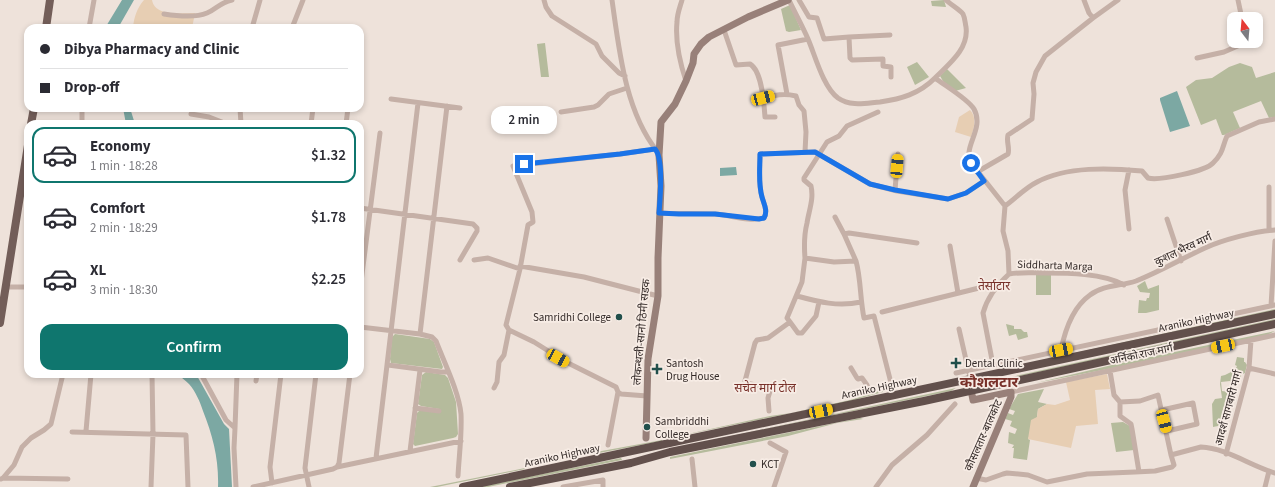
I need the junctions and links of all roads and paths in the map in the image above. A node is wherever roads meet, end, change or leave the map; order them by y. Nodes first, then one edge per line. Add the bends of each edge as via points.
1 (50, 0) edge
2 (94, 0) edge
3 (232, 0) edge
4 (260, 0) edge
5 (303, 0) edge
6 (544, 0) edge
7 (612, 0) edge
8 (682, 0) edge
9 (788, 0) edge
10 (799, 0) edge
11 (946, 0) edge
12 (1084, 0) edge
13 (1118, 0) edge
14 (1238, 0) edge
15 (1241, 12) edge
16 (164, 14) dead end
17 (819, 15) dead end
18 (810, 17) junction
19 (1094, 18) junction
20 (47, 24) edge
21 (90, 24) edge
22 (253, 24) edge
23 (294, 24) edge
24 (724, 30) junction
25 (890, 35) dead end
26 (849, 37) junction
27 (808, 39) junction
28 (1233, 48) edge
29 (1197, 58) dead end
30 (625, 76) junction
31 (891, 77) dead end
32 (935, 78) junction
33 (686, 81) junction
34 (627, 88) junction
35 (787, 94) junction
36 (763, 98) junction
37 (391, 99) dead end
38 (418, 103) junction
39 (447, 106) junction
40 (460, 108) dead end
41 (561, 112) dead end
42 (878, 112) dead end
43 (191, 114) dead end
44 (775, 116) dead end
45 (1275, 119) edge
46 (217, 120) edge
47 (380, 132) dead end
48 (657, 152) junction
49 (805, 152) junction
50 (820, 154) junction
51 (898, 154) dead end
52 (24, 168) edge
53 (1129, 170) junction
54 (977, 172) junction
55 (984, 181) junction
56 (1269, 187) dead end
57 (895, 190) junction
58 (1005, 206) junction
59 (364, 208) edge
60 (370, 209) junction
61 (659, 213) junction
62 (404, 214) junction
63 (835, 217) dead end
64 (434, 218) junction
65 (1167, 219) dead end
66 (1129, 229) dead end
67 (1272, 230) edge
68 (844, 234) junction
69 (364, 235) edge
70 (367, 235) junction
71 (1275, 241) edge
72 (917, 243) dead end
73 (950, 246) dead end
74 (805, 258) junction
75 (364, 259) edge
76 (460, 260) dead end
77 (474, 260) dead end
78 (856, 261) junction
79 (1181, 261) junction
80 (520, 267) junction
81 (1009, 274) junction
82 (4, 281) edge
83 (1124, 285) junction
84 (24, 286) edge
85 (996, 288) junction
86 (958, 293) junction
87 (658, 296) junction
88 (797, 296) junction
89 (819, 302) junction
90 (861, 302) junction
91 (1273, 305) edge
92 (882, 312) dead end
93 (1275, 314) edge
94 (790, 322) junction
95 (0, 324) edge
96 (1275, 324) edge
97 (364, 327) edge
98 (959, 329) dead end
99 (391, 330) junction
100 (509, 330) junction
101 (420, 334) junction
102 (1275, 335) edge
103 (1251, 340) junction
104 (1061, 350) junction
105 (388, 365) junction
106 (993, 365) junction
107 (851, 368) dead end
108 (1250, 368) junction
109 (420, 370) junction
110 (969, 371) junction
111 (1110, 371) junction
112 (448, 372) junction
113 (956, 373) dead end
114 (1275, 374) edge
115 (62, 378) edge
116 (91, 378) edge
117 (152, 378) edge
118 (203, 378) edge
119 (237, 378) edge
120 (256, 378) edge
121 (281, 378) edge
122 (315, 378) edge
123 (350, 378) edge
124 (968, 380) junction
125 (256, 381) dead end
126 (891, 383) dead end
127 (494, 388) dead end
128 (869, 390) dead end
129 (971, 390) junction
130 (618, 392) junction
131 (1011, 392) junction
132 (647, 396) junction
133 (1120, 402) junction
134 (955, 404) dead end
135 (415, 408) junction
136 (1162, 410) junction
137 (439, 411) dead end
138 (770, 411) dead end
139 (235, 428) junction
140 (1167, 431) junction
141 (72, 432) dead end
142 (86, 432) junction
143 (153, 434) junction
144 (669, 434) dead end
145 (646, 438) dead end
146 (461, 441) junction
147 (770, 443) dead end
148 (671, 444) junction
149 (608, 446) dead end
150 (410, 451) junction
151 (670, 452) junction
152 (1226, 454) junction
153 (1172, 455) junction
154 (376, 458) junction
155 (692, 459) dead end
156 (337, 467) junction
157 (1269, 471) junction
158 (1138, 472) junction
159 (1275, 473) edge
160 (306, 475) junction
161 (458, 476) dead end
162 (976, 478) junction
163 (1, 479) edge
164 (68, 479) dead end
165 (272, 483) junction
166 (151, 487) edge
167 (188, 487) edge
168 (236, 487) edge
169 (253, 487) edge
170 (309, 487) edge
171 (464, 487) edge
172 (510, 487) edge
173 (563, 487) edge
174 (603, 487) edge
175 (695, 487) edge
176 (774, 487) edge
177 (876, 487) edge
178 (972, 487) edge
179 (1265, 487) edge

1 - 20 main road
2 - 21 street
3 - 16 street via 221,3 207,13 174,16
4 - 22 street
5 - 23 street
6 - 30 street via 552,16 596,44 602,56
7 - 30 street
8 - 33 street via 676,32
9 - 24 main road, लोकन्थली-सानो ठिमी सडक
9 - 27 street
10 - 18 street
11 - 32 street via 962,13 967,35 959,52
12 - 19 street
13 - 19 street
14 - 15 street
17 - 18 street
18 - 26 street via 816,18 824,39
19 - 54 street via 1045,56 1033,83 1032,119 1008,135 1008,154
24 - 33 main road, लोकन्थली-सानो ठिमी सडक via 701,44 694,54
24 - 36 street via 736,65 750,64 755,69
25 - 26 street
26 - 31 street via 852,60 882,59 883,66 891,67
27 - 32 street via 830,89 839,99 852,104 900,99 923,88
27 - 35 street via 778,45
28 - 29 street
30 - 34 street
32 - 54 street via 974,109 976,131 968,156
33 - 48 main road, लोकन्थली-सानो ठिमी सडक via 675,104 662,122
34 - 41 street via 609,94 594,107
34 - 48 street via 637,116
35 - 36 street
35 - 49 street via 796,96 804,111
36 - 44 street via 765,117
37 - 38 street
38 - 39 street
38 - 62 street
39 - 40 street
39 - 64 street
42 - 50 street via 847,126 839,136 827,142
43 - 46 street
45 - 53 street via 1259,122 1227,136 1220,155 1208,167 1156,179 1148,178 1142,171
47 - 60 street
48 - 61 main road, लोकन्थली-सानो ठिमी सडक via 661,186
48 - 80 street via 513,166 533,219 528,225
49 - 50 street
49 - 61 street via 760,154 760,187 766,209 764,218
50 - 57 street via 870,184
50 - 74 street via 804,178 812,191 804,243
51 - 57 street
52 - 82 main road
53 - 58 street via 1080,170 1054,176 1037,182
53 - 66 street via 1125,190
54 - 55 street
55 - 57 street via 966,193 948,199
55 - 58 street
56 - 67 street
58 - 81 street via 1004,231
59 - 60 street
60 - 62 street
60 - 70 street
61 - 87 main road, लोकन्थली-सानो ठिमी सडक
62 - 64 street
62 - 99 street
63 - 68 street
64 - 76 street via 475,225 477,231
64 - 101 street
65 - 79 street
67 - 79 street, कुशल‌ भैरव मार्ग via 1217,243
68 - 72 street
68 - 78 street
69 - 70 street
70 - 75 street
71 - 91 street
73 - 86 street
74 - 78 street via 834,262
74 - 88 street via 802,282
77 - 80 street via 488,258
78 - 90 street
79 - 83 street, कुशल‌ भैरव मार्ग
80 - 87 street via 584,277
80 - 100 street via 506,326
81 - 83 street, Siddharta Marga via 1070,273 1116,281
81 - 85 street
82 - 84 street
82 - 95 main road
83 - 104 street, कुशल‌ भैरव मार्ग via 1100,289 1084,300 1066,330
85 - 86 street via 988,286
85 - 106 street via 983,317
86 - 92 street
87 - 132 main road, लोकन्थली-सानो ठिमी सडक via 648,359
88 - 89 street
88 - 94 street via 787,318
89 - 90 street via 848,305
89 - 94 street via 816,316 802,333 798,333
90 - 126 street via 864,318 874,316
91 - 104 street
93 - 124 highway, Araniko Highway
94 - 138 street via 768,338 755,343 745,381 768,387
96 - 129 highway, Araniko Highway
97 - 99 street
98 - 110 street
99 - 101 street
99 - 105 street
100 - 127 street
100 - 130 street via 616,387
101 - 112 street via 434,339
102 - 103 street, अर्निको राज मार्ग
103 - 108 street, आदर्श सागबारी मार्ग
103 - 111 street, अर्निको राज मार्ग
104 - 106 street
105 - 109 street
105 - 154 street
106 - 110 street
107 - 128 street via 858,380 862,378
108 - 114 street
108 - 152 street, आदर्श सागबारी मार्ग
109 - 112 street
109 - 135 street
110 - 113 street
110 - 124 street
111 - 131 street, अर्निको राज मार्ग
111 - 133 street via 1114,395
112 - 146 street via 460,406
115 - 163 street via 51,424 22,447 14,465
116 - 142 street
117 - 143 street
118 - 139 street via 226,420
119 - 139 street
120 - 125 street
121 - 165 street via 270,467
122 - 160 street
123 - 156 street
124 - 129 main road
124 - 148 highway, Araniko Highway
129 - 131 main road via 973,400
129 - 151 highway, Araniko Highway
130 - 132 street via 624,395
130 - 149 street
131 - 162 main road, कौसलतार-बालकोट via 1012,397
132 - 145 main road, लोकन्थली-सानो ठिमी सडक
133 - 136 street via 1140,401 1158,395
133 - 158 street via 1120,416 1131,424
134 - 177 street via 927,435 892,465
135 - 137 street
135 - 150 street
136 - 140 street
136 - 140 street via 1193,403 1197,424
139 - 168 street
140 - 153 street
141 - 142 street
142 - 143 street
143 - 166 street
143 - 167 street via 186,435
144 - 148 street
146 - 150 street
146 - 161 street
147 - 176 street via 786,452
148 - 151 highway
148 - 171 highway, Araniko Highway
150 - 154 street
151 - 172 highway, Araniko Highway
152 - 153 street via 1201,447
152 - 157 street
153 - 158 street via 1172,467
154 - 156 street
155 - 175 street
156 - 160 street
157 - 159 street
157 - 179 street
158 - 162 street via 1087,474 1047,482 1028,475 1007,473 986,480
160 - 165 street
160 - 170 street
162 - 178 main road, कौसलतार-बालकोट
163 - 164 street
165 - 169 street
173 - 174 street via 603,480

